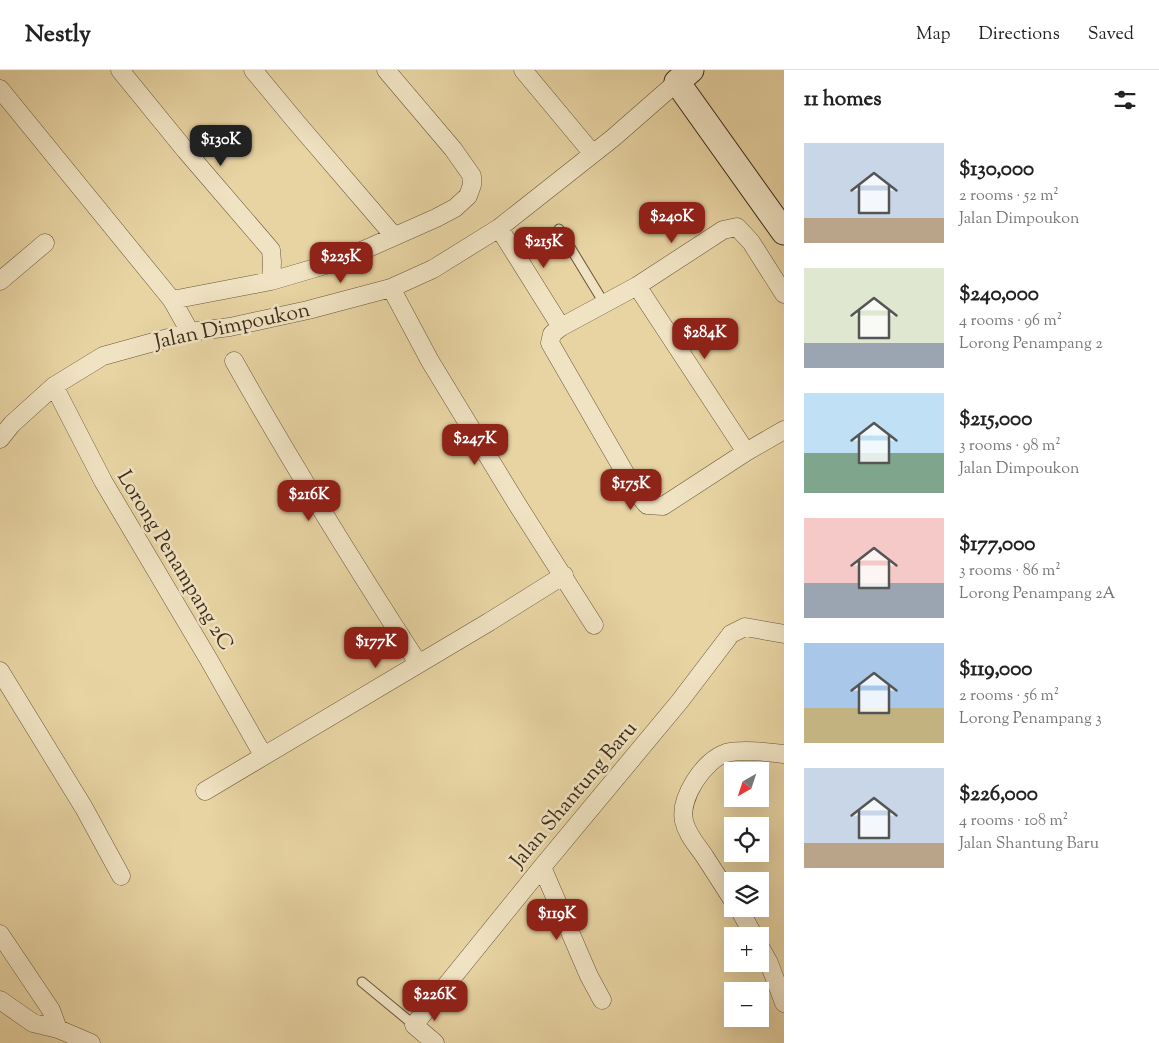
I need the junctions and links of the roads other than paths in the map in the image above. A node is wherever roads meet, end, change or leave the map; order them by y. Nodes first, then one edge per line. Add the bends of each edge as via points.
1 (120, 70) edge
2 (253, 70) edge
3 (386, 70) edge
4 (522, 70) edge
5 (684, 76) edge
6 (0, 89) edge
7 (593, 154) junction
8 (498, 228) junction
9 (559, 229) dead end
10 (784, 232) edge
11 (394, 236) junction
12 (45, 244) dead end
13 (2, 274) edge
14 (271, 281) junction
15 (637, 286) junction
16 (391, 288) junction
17 (784, 294) edge
18 (172, 300) junction
19 (604, 303) junction
20 (561, 327) junction
21 (190, 332) junction
22 (234, 361) dead end
23 (54, 386) junction
24 (784, 430) edge
25 (0, 440) edge
26 (746, 452) junction
27 (564, 575) junction
28 (594, 625) dead end
29 (784, 634) edge
30 (418, 662) junction
31 (0, 671) edge
32 (784, 754) edge
33 (264, 755) junction
34 (205, 791) dead end
35 (542, 867) junction
36 (121, 876) dead end
37 (724, 887) edge
38 (0, 934) edge
39 (769, 964) edge
40 (362, 982) dead end
41 (0, 1000) edge
42 (602, 1000) dead end
43 (784, 1003) edge
44 (414, 1025) junction
45 (58, 1029) junction
46 (91, 1043) edge
47 (435, 1043) edge

1 - 14 street via 271,250
2 - 11 street
3 - 11 street via 472,176 468,196 455,208
4 - 7 street
5 - 7 street, Jalan Dimpoukon
5 - 10 street
6 - 18 street
7 - 8 street, Jalan Dimpoukon
8 - 16 street, Jalan Dimpoukon via 433,269
8 - 20 street
9 - 19 lane
11 - 14 street via 339,262
12 - 13 street
14 - 18 street
15 - 17 street via 723,230 737,227 751,242
15 - 19 street
15 - 26 street
16 - 21 street, Jalan Dimpoukon via 265,320
16 - 27 street via 435,369
18 - 21 street
19 - 20 street
20 - 26 street via 552,334 550,343 636,492 647,505 663,506
21 - 23 street, Jalan Dimpoukon via 103,356
22 - 30 street via 324,516
23 - 25 street, Jalan Dimpoukon via 12,424
23 - 33 street, Lorong Penampang 2C via 103,481
24 - 26 street
27 - 28 street
27 - 30 street
29 - 35 street, Jalan Shantung Baru via 745,627 731,634 680,701
30 - 33 street
31 - 36 street via 84,808
32 - 37 street via 726,753 702,771 689,792 683,810 689,835
33 - 34 street
35 - 42 street
35 - 44 street, Jalan Shantung Baru
38 - 45 street via 51,1010
39 - 43 street
40 - 44 lane
41 - 45 street via 33,1023
44 - 47 street
45 - 46 street

